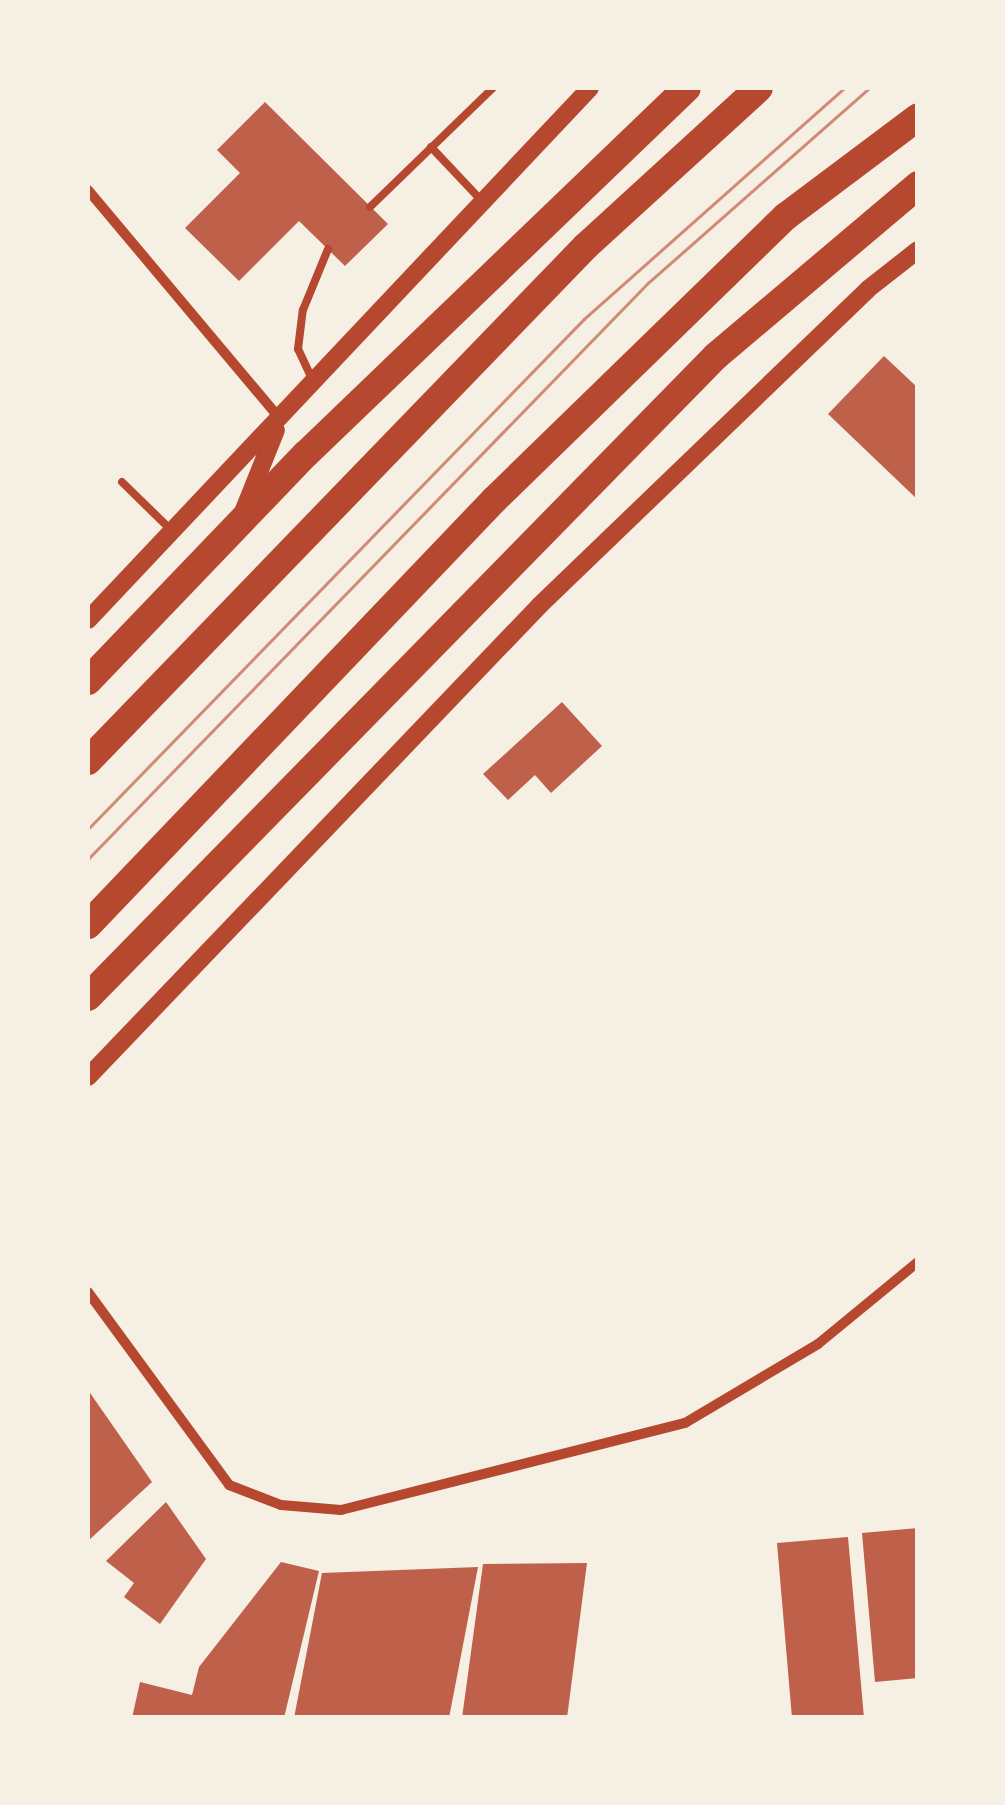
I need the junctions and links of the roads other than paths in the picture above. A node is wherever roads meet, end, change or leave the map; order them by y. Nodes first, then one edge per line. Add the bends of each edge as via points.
1 (493, 88) edge
2 (590, 88) edge
3 (687, 88) edge
4 (759, 88) edge
5 (918, 117) edge
6 (431, 147) junction
7 (918, 185) edge
8 (88, 190) edge
9 (481, 200) junction
10 (370, 207) dead end
11 (328, 249) dead end
12 (918, 250) edge
13 (314, 384) junction
14 (280, 420) junction
15 (122, 482) dead end
16 (237, 525) junction
17 (173, 532) junction
18 (88, 620) edge
19 (88, 681) edge
20 (88, 761) edge
21 (88, 925) edge
22 (88, 996) edge
23 (88, 1077) edge
24 (918, 1262) edge
25 (88, 1292) edge

1 - 6 lane
2 - 9 street
3 - 16 highway
4 - 20 highway via 586,246
5 - 21 highway via 785,217 494,500
6 - 9 lane
6 - 10 lane
7 - 22 highway via 716,356
8 - 14 street
9 - 13 street
11 - 13 lane via 304,310 298,349
12 - 23 street via 868,289 540,605
13 - 14 street
14 - 16 street
14 - 17 street
15 - 17 lane
16 - 19 highway
17 - 18 street
24 - 25 street via 818,1344 685,1423 341,1510 281,1504 229,1485

